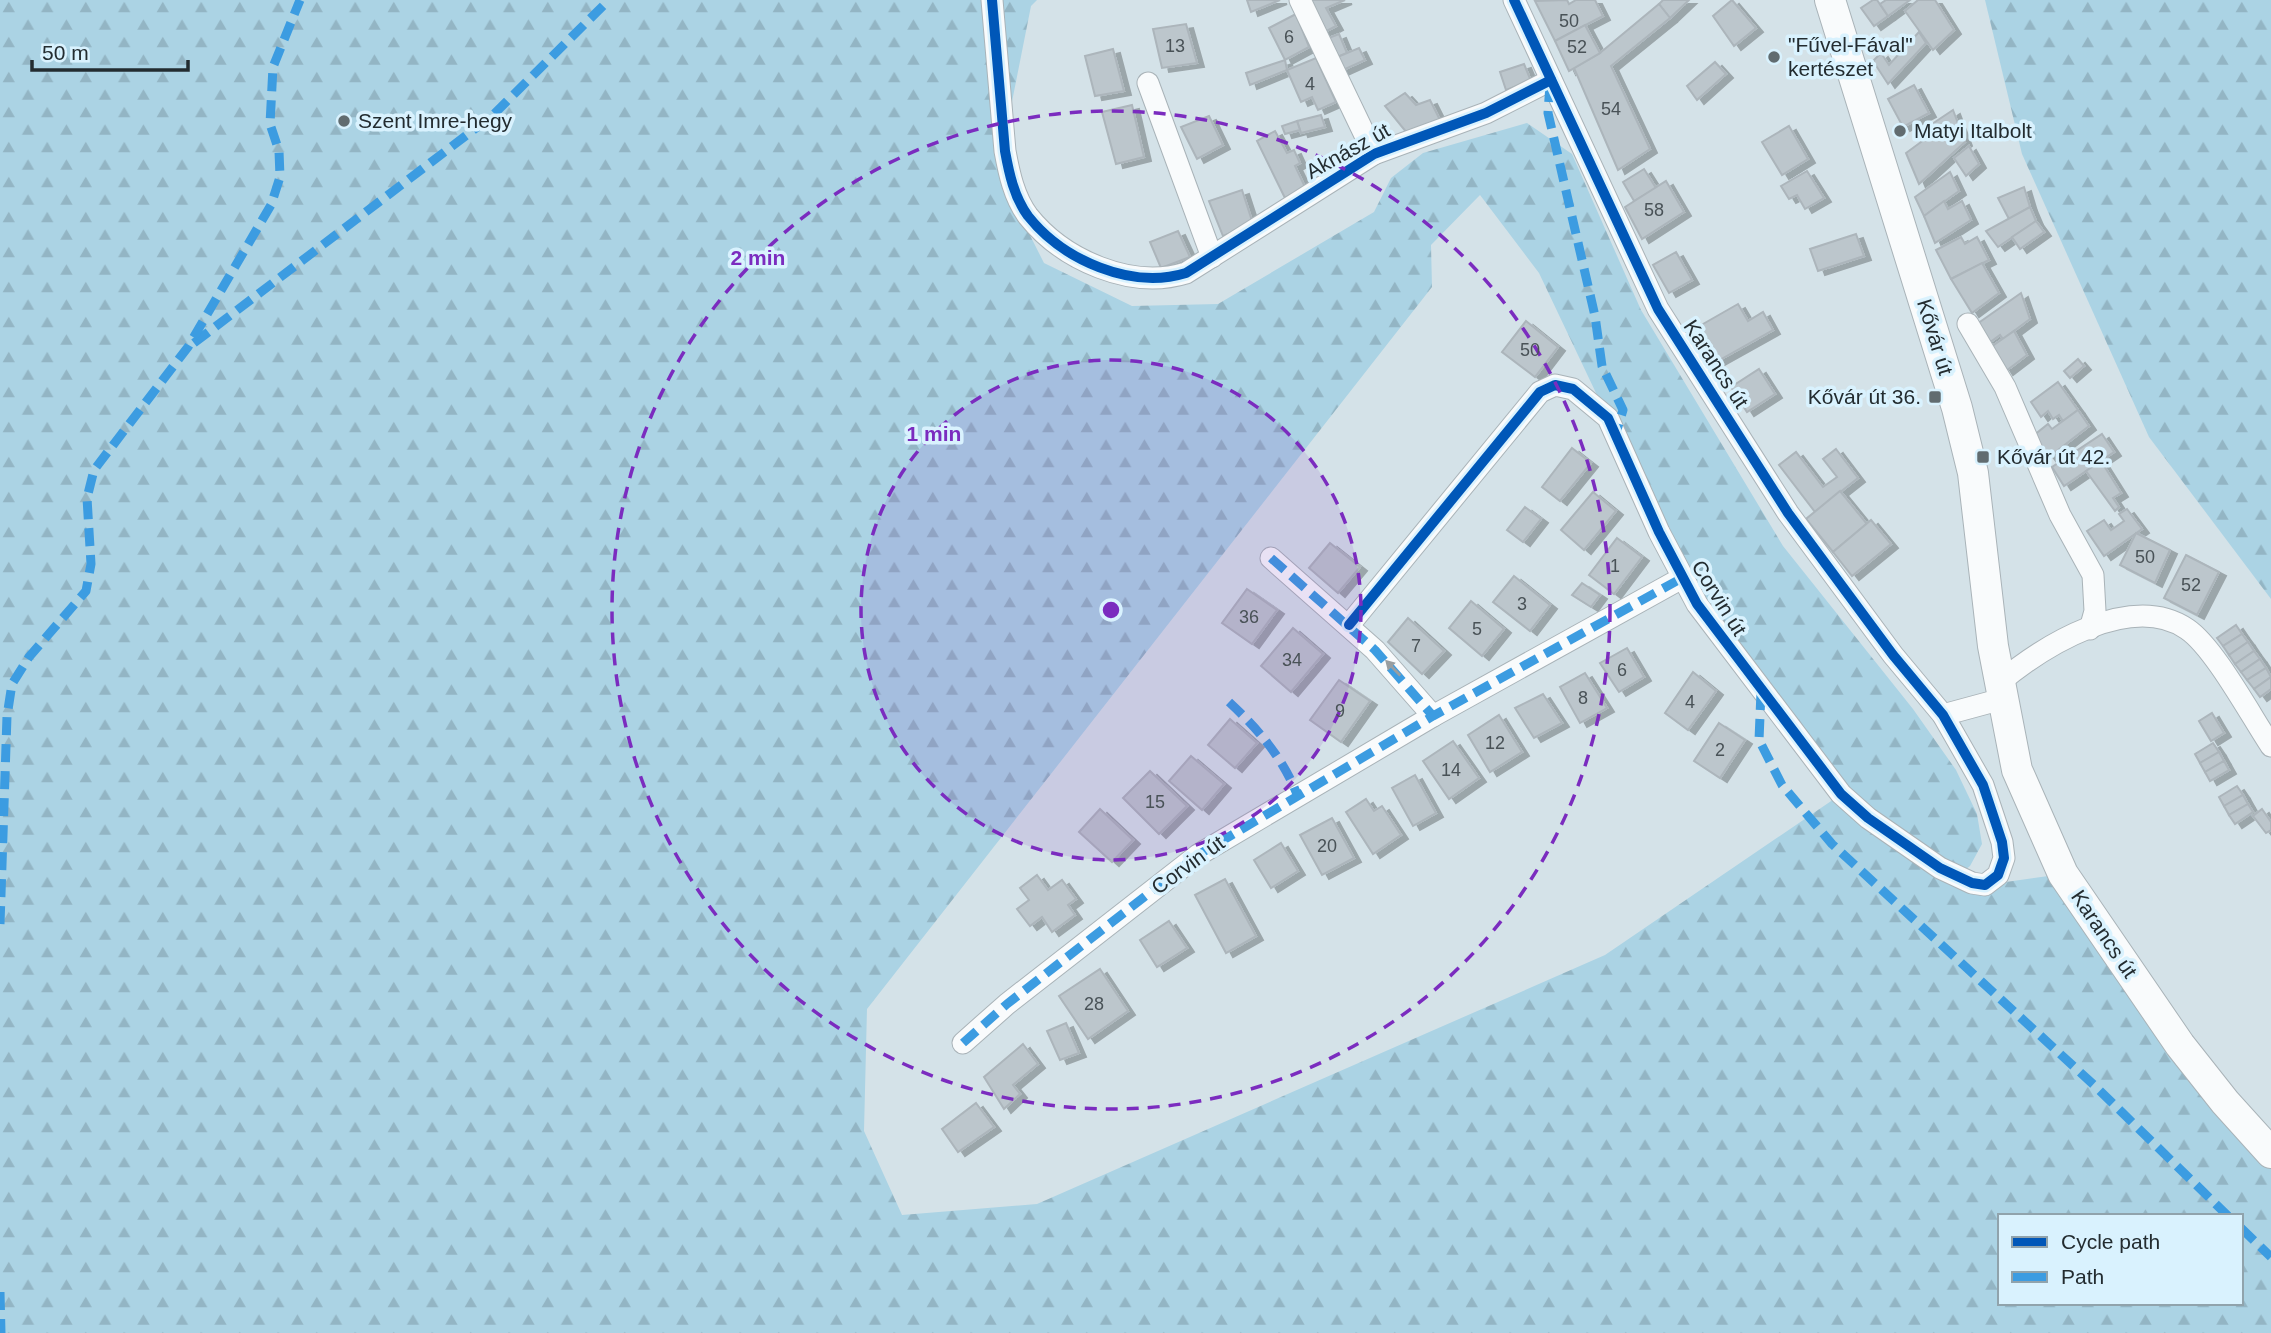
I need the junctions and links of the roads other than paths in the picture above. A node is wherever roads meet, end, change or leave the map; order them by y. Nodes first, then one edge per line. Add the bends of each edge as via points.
1 (992, 0) edge
2 (1300, 0) edge
3 (1514, 0) edge
4 (1830, 0) edge
5 (1551, 80) junction
6 (1148, 83) dead end
7 (1374, 154) junction
8 (1212, 257) junction
9 (1968, 324) dead end
10 (1271, 558) dead end
11 (1682, 578) junction
12 (1349, 625) junction
13 (2090, 629) junction
14 (2000, 691) junction
15 (1943, 715) junction
16 (1433, 716) junction
17 (2271, 746) edge
18 (963, 1043) dead end
19 (2271, 1153) edge

1 - 8 street, Aknász út via 1008,171 1027,215 1071,251 1125,276 1171,277
2 - 7 street, Aknász út
3 - 5 street, Karancs út
4 - 14 main road, Kővár út via 1973,473
5 - 7 street, Aknász út via 1486,113
5 - 15 street, Karancs út via 1663,316 1788,513
6 - 8 street
7 - 8 street, Aknász út
9 - 13 street, Kővár út via 2005,387 2060,515 2093,575 2095,611
10 - 12 street
11 - 12 street, Corvin út via 1608,418 1578,391 1555,385 1541,392
11 - 15 street, Corvin út via 1725,645 1841,794 1940,868 1985,885 2002,867 2002,842 1983,785
11 - 16 street, Corvin út
16 -> 12 street via 1397,671
13 - 14 street via 2027,659
13 - 17 street via 2116,617 2134,615 2171,620 2189,630
14 - 15 street
14 - 19 main road, Karancs út via 2017,770 2063,874 2180,1045
16 - 18 street, Corvin út via 1198,855

